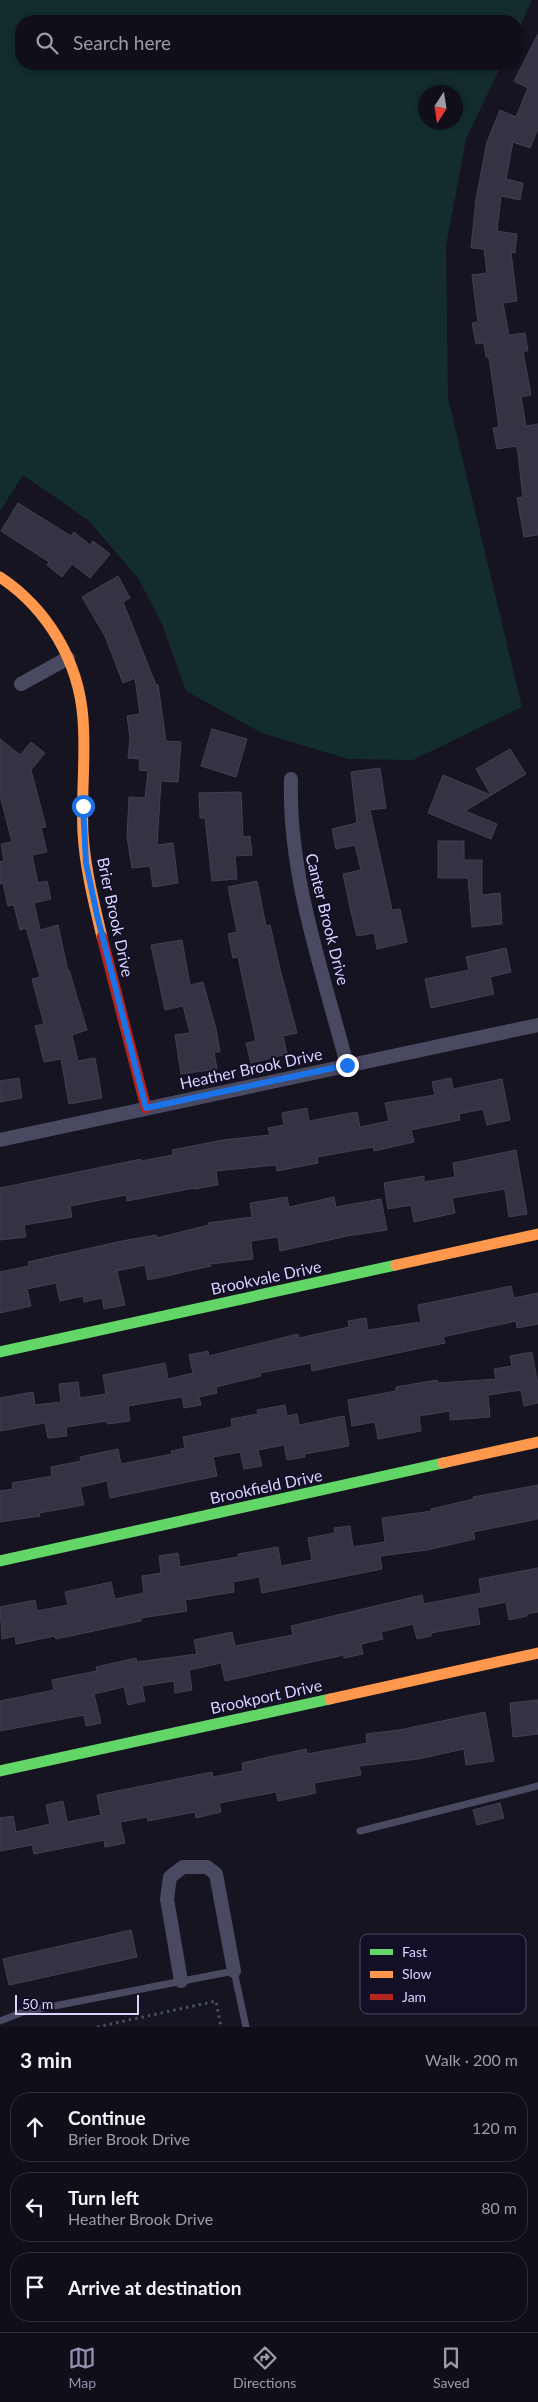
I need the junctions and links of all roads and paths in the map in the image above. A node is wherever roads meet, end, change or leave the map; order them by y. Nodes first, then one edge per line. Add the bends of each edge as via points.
1 (0, 577) edge
2 (68, 658) junction
3 (21, 684) dead end
4 (291, 779) dead end
5 (538, 1025) edge
6 (347, 1065) junction
7 (146, 1108) junction
8 (0, 1140) edge
9 (538, 1234) edge
10 (0, 1352) edge
11 (538, 1442) edge
12 (0, 1561) edge
13 (538, 1653) edge
14 (0, 1771) edge
15 (538, 1786) edge
16 (360, 1831) dead end
17 (234, 1970) junction
18 (181, 1981) junction
19 (0, 2021) edge
20 (97, 2027) edge
21 (221, 2027) edge
22 (246, 2027) edge

1 - 2 street, Brier Brook Drive via 48,622
2 - 3 street
2 - 7 street, Brier Brook Drive via 76,676 86,736 83,806 86,863
4 - 6 street, Canter Brook Drive via 291,832 299,882
5 - 6 street, Heather Brook Drive
6 - 7 street, Heather Brook Drive
7 - 8 street, Heather Brook Drive
9 - 10 street, Brookvale Drive
11 - 12 street, Brookfield Drive
13 - 14 street, Brookport Drive
15 - 16 lane
17 - 18 lane
17 - 18 street via 216,1874 207,1867 183,1867 170,1877 167,1899
17 - 22 lane
18 - 19 lane via 23,2012
20 - 21 path via 216,2001

